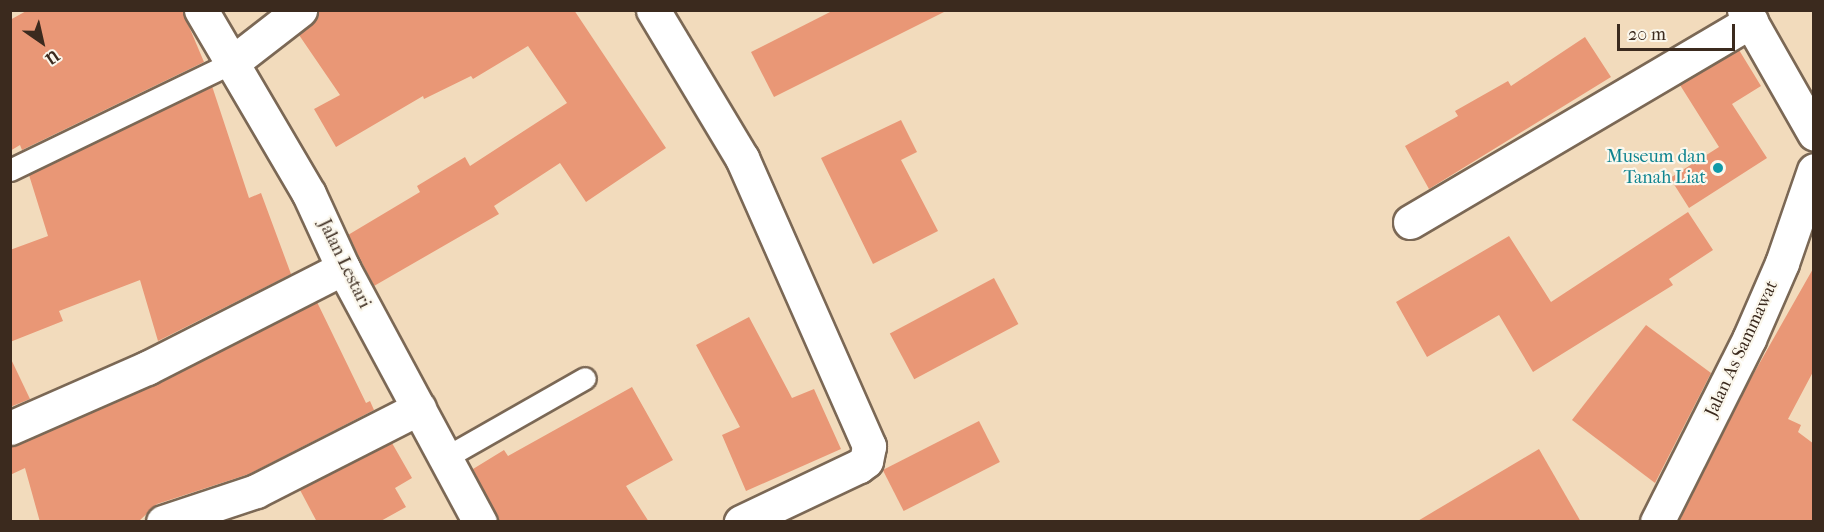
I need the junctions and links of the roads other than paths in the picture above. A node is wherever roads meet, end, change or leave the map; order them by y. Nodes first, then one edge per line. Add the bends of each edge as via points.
1 (201, 10) edge
2 (300, 10) edge
3 (653, 10) edge
4 (1748, 16) edge
5 (233, 62) junction
6 (1814, 133) edge
7 (10, 170) edge
8 (1814, 170) edge
9 (1410, 222) dead end
10 (343, 268) junction
11 (585, 378) dead end
12 (419, 408) junction
13 (10, 428) edge
14 (443, 459) junction
15 (163, 522) edge
16 (480, 522) edge
17 (741, 522) edge
18 (1657, 522) edge

1 - 5 street, Jalan Lestari
2 - 5 street
3 - 17 street via 742,158 869,446 866,461 859,466
4 - 6 street
4 - 9 street
5 - 7 lane
5 - 10 street, Jalan Lestari via 309,194
8 - 18 street, Jalan As Sammawat via 1782,263 1749,339
10 - 12 street, Jalan Lestari
10 - 13 street via 147,368
11 - 14 lane
12 - 14 street, Jalan Lestari
12 - 15 street via 256,491
14 - 16 street, Jalan Lestari

